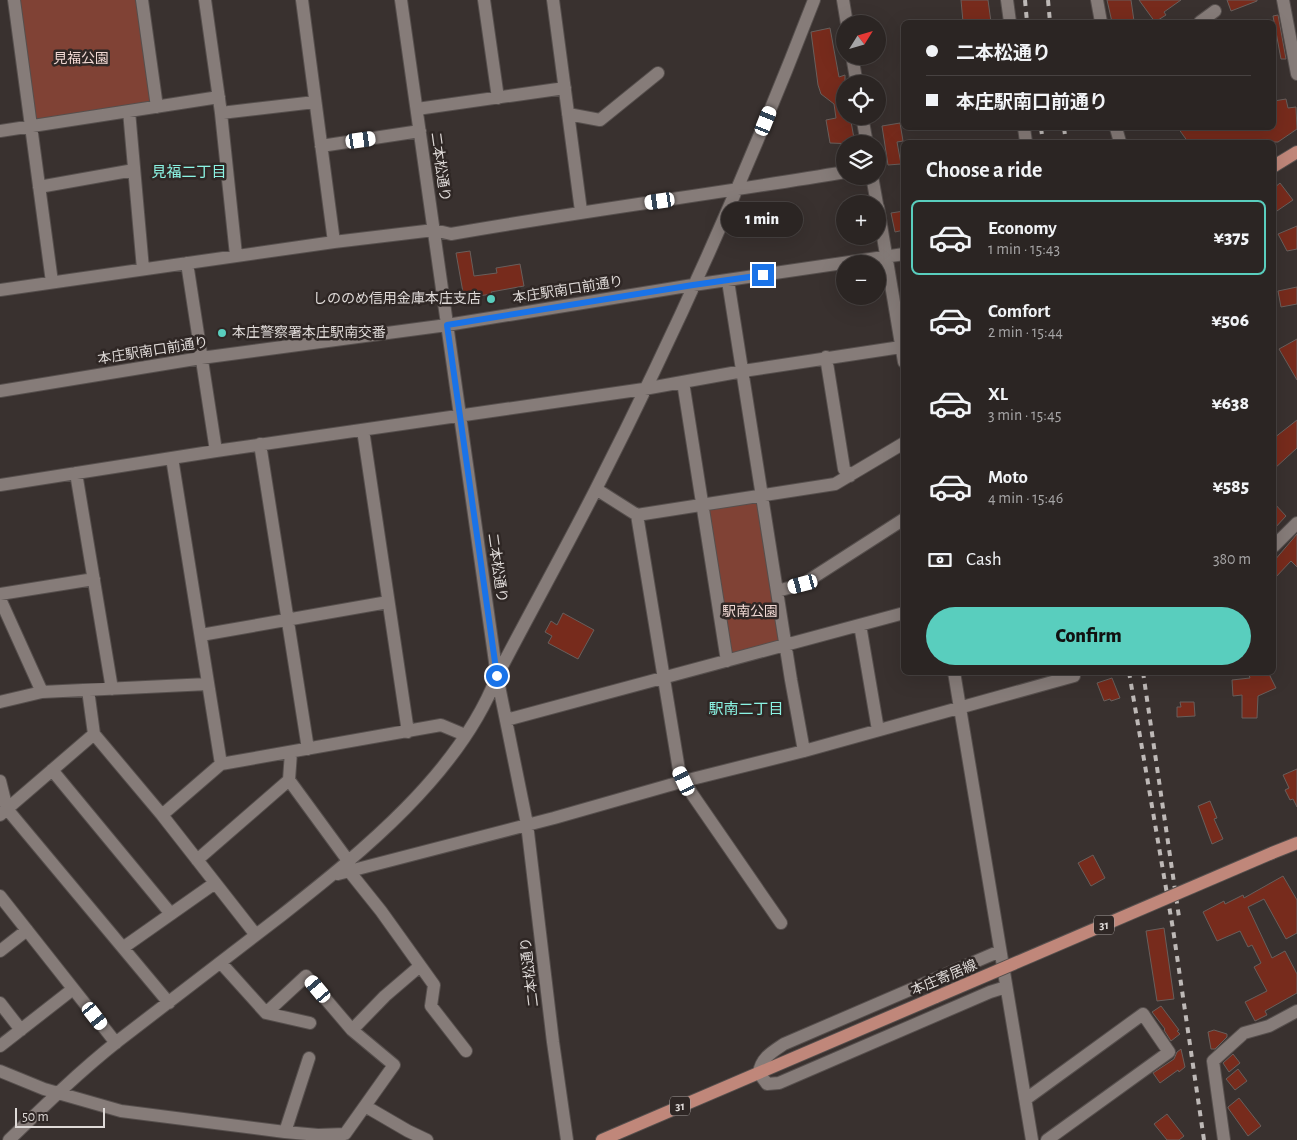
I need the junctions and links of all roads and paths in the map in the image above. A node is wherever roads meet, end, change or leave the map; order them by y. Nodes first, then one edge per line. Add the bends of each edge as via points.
1 (14, 0) edge
2 (142, 0) edge
3 (206, 0) edge
4 (302, 0) edge
5 (401, 0) edge
6 (484, 0) edge
7 (552, 0) edge
8 (814, 0) edge
9 (843, 0) edge
10 (1007, 0) edge
11 (1097, 0) edge
12 (1283, 0) edge
13 (1215, 11) dead end
14 (846, 15) edge
15 (1010, 20) edge
16 (1101, 20) edge
17 (1203, 20) edge
18 (658, 73) dead end
19 (1297, 74) edge
20 (564, 88) junction
21 (219, 97) junction
22 (498, 98) junction
23 (316, 102) junction
24 (157, 107) junction
25 (417, 109) junction
26 (129, 111) junction
27 (221, 113) junction
28 (568, 114) junction
29 (32, 126) junction
30 (0, 131) edge
31 (420, 131) junction
32 (321, 146) junction
33 (1297, 152) edge
34 (1276, 165) edge
35 (134, 170) junction
36 (836, 174) edge
37 (39, 187) junction
38 (737, 190) junction
39 (581, 212) junction
40 (434, 230) junction
41 (334, 242) junction
42 (901, 254) edge
43 (236, 255) junction
44 (886, 256) joint
45 (186, 263) junction
46 (836, 264) edge
47 (143, 269) junction
48 (728, 281) junction
49 (52, 282) junction
50 (693, 285) junction
51 (0, 290) edge
52 (447, 325) junction
53 (901, 347) joint
54 (826, 357) junction
55 (201, 358) junction
56 (743, 371) junction
57 (683, 382) junction
58 (644, 389) junction
59 (0, 391) edge
60 (460, 416) junction
61 (363, 430) junction
62 (260, 444) junction
63 (901, 445) edge
64 (216, 450) junction
65 (172, 458) junction
66 (76, 473) junction
67 (850, 476) junction
68 (0, 485) edge
69 (596, 489) junction
70 (762, 495) junction
71 (703, 505) junction
72 (637, 515) junction
73 (901, 521) edge
74 (1297, 523) edge
75 (1276, 544) edge
76 (94, 579) junction
77 (777, 591) junction
78 (0, 594) edge
79 (0, 600) edge
80 (388, 602) junction
81 (901, 614) edge
82 (288, 619) junction
83 (860, 625) junction
84 (201, 635) junction
85 (786, 644) junction
86 (727, 662) junction
87 (954, 675) edge
88 (497, 676) junction
89 (1074, 676) dead end
90 (664, 678) junction
91 (208, 684) junction
92 (112, 689) junction
93 (88, 690) junction
94 (42, 692) junction
95 (0, 702) edge
96 (959, 708) junction
97 (506, 720) junction
98 (878, 730) junction
99 (408, 732) junction
100 (94, 734) junction
101 (465, 735) junction
102 (308, 749) junction
103 (804, 751) junction
104 (291, 752) junction
105 (221, 764) junction
106 (52, 770) junction
107 (289, 780) junction
108 (0, 781) edge
109 (684, 781) junction
110 (4, 812) edge
111 (162, 815) junction
112 (527, 824) junction
113 (1297, 843) edge
114 (197, 860) junction
115 (349, 866) junction
116 (215, 884) junction
117 (0, 896) edge
118 (171, 914) junction
119 (781, 923) dead end
120 (27, 930) junction
121 (256, 935) junction
122 (124, 947) junction
123 (0, 951) edge
124 (1000, 951) junction
125 (220, 963) junction
126 (420, 966) junction
127 (1006, 987) junction
128 (73, 989) junction
129 (0, 1003) edge
130 (169, 1003) junction
131 (1297, 1011) edge
132 (266, 1013) junction
133 (310, 1023) dead end
134 (21, 1030) junction
135 (352, 1030) junction
136 (116, 1043) junction
137 (0, 1046) edge
138 (466, 1051) dead end
139 (309, 1058) dead end
140 (0, 1071) edge
141 (759, 1073) junction
142 (58, 1094) junction
143 (1026, 1099) junction
144 (365, 1106) junction
145 (285, 1132) junction
146 (9, 1140) edge
147 (427, 1140) edge
148 (567, 1140) edge
149 (602, 1140) edge
150 (1032, 1140) edge
151 (1047, 1140) edge
152 (1224, 1140) edge

1 - 29 street
2 - 24 street
3 - 21 street
4 - 23 street
5 - 25 street, 二本松通り
6 - 22 street
7 - 20 street
8 - 38 street
9 - 14 street
10 - 15 street
11 - 16 street
12 - 19 street
13 - 17 street
18 - 28 street via 600,120
20 - 22 street
20 - 28 street
21 - 24 street
21 - 27 street
22 - 25 street
23 - 27 street
23 - 32 street
24 - 26 street
25 - 31 street, 二本松通り
26 - 29 street
26 - 35 street
27 - 43 street
28 - 39 street
29 - 30 street
29 - 37 street
31 - 32 street
31 - 40 street, 二本松通り
32 - 41 street
33 - 34 main road
35 - 37 street
35 - 47 street
36 - 38 street
37 - 49 street
38 - 39 street
38 - 50 street
39 - 40 street via 451,234
40 - 41 street
40 - 52 street, 二本松通り
41 - 43 street
42 - 44 street, 本庄駅南口前通り
43 - 45 street
44 - 53 street
45 - 47 street
45 - 55 street
46 - 48 street, 本庄駅南口前通り
47 - 49 street
48 - 50 street, 本庄駅南口前通り
48 - 56 street
49 - 51 street
50 - 52 street, 本庄駅南口前通り
50 - 58 street
52 - 55 street, 本庄駅南口前通り
52 - 60 street, 二本松通り
53 - 54 street
54 - 56 street
54 - 67 street via 844,469
55 - 59 street, 本庄駅南口前通り
55 - 64 street
56 - 57 street
56 - 70 street
57 - 58 street
57 - 71 street
58 - 60 street
58 - 69 street
60 - 61 street
60 - 88 street, 二本松通り
61 - 62 street
61 - 80 street
62 - 64 street
62 - 82 street
63 - 67 street
64 - 65 street
65 - 66 street
65 - 84 street
66 - 68 street
66 - 76 street
67 - 70 street via 835,484
69 - 72 street
69 - 88 street
70 - 71 street
70 - 77 street
71 - 72 street
71 - 86 street
72 - 90 street
73 - 77 street via 803,584
74 - 75 street
76 - 78 street
76 - 92 street
77 - 85 street
79 - 94 street
80 - 82 street
80 - 99 street
81 - 83 street
82 - 84 street
82 - 102 street
83 - 85 street
83 - 98 street
84 - 91 street
85 - 86 street
85 - 103 street
86 - 90 street
87 - 96 street
88 - 97 street, 二本松通り
88 - 101 street via 488,699
89 - 96 street
90 - 97 street
90 - 109 street via 679,770
91 - 92 street
91 - 105 street
92 - 93 street
93 - 94 street
93 - 100 street
94 - 95 street
96 - 98 street
96 - 124 street
97 - 112 street, 二本松通り
98 - 103 street
99 - 101 street via 441,725
99 - 102 street
100 - 106 street
100 - 111 street
101 - 115 street via 436,776
102 - 104 street
103 - 109 street
104 - 105 street
104 - 107 street
105 - 111 street
106 - 110 street
106 - 118 street
107 - 114 street
107 - 115 street
108 - 110 street
109 - 112 street
109 - 119 street
110 - 122 street
111 - 114 street
112 - 115 street
112 - 148 street, 二本松通り
113 - 141 main road, 本庄寄居線 / 31, bridge
114 - 116 street
115 - 121 street via 332,875
115 - 126 street
116 - 118 street
116 - 121 street
117 - 120 street
118 - 122 street
120 - 123 street
120 - 128 street
121 - 125 street
122 - 130 street
124 - 127 street
124 - 141 street via 784,1044 762,1062
125 - 130 street
125 - 132 street
126 - 135 street
126 - 138 street via 434,985 431,1006
127 - 141 street via 779,1083 767,1084
127 - 143 street
128 - 134 street
128 - 136 street
129 - 134 street
130 - 136 street
131 - 152 street via 1270,1026 1244,1033 1213,1061
132 - 133 street
132 - 135 street via 306,976
134 - 137 street
135 - 144 street via 394,1065
136 - 142 street
139 - 145 street
140 - 142 street
141 - 149 main road, 本庄寄居線 / 31
142 - 145 street via 121,1111
142 - 146 street
143 - 150 street
143 - 151 street via 1143,1014 1169,1052
144 - 145 street via 345,1134
144 - 147 street

